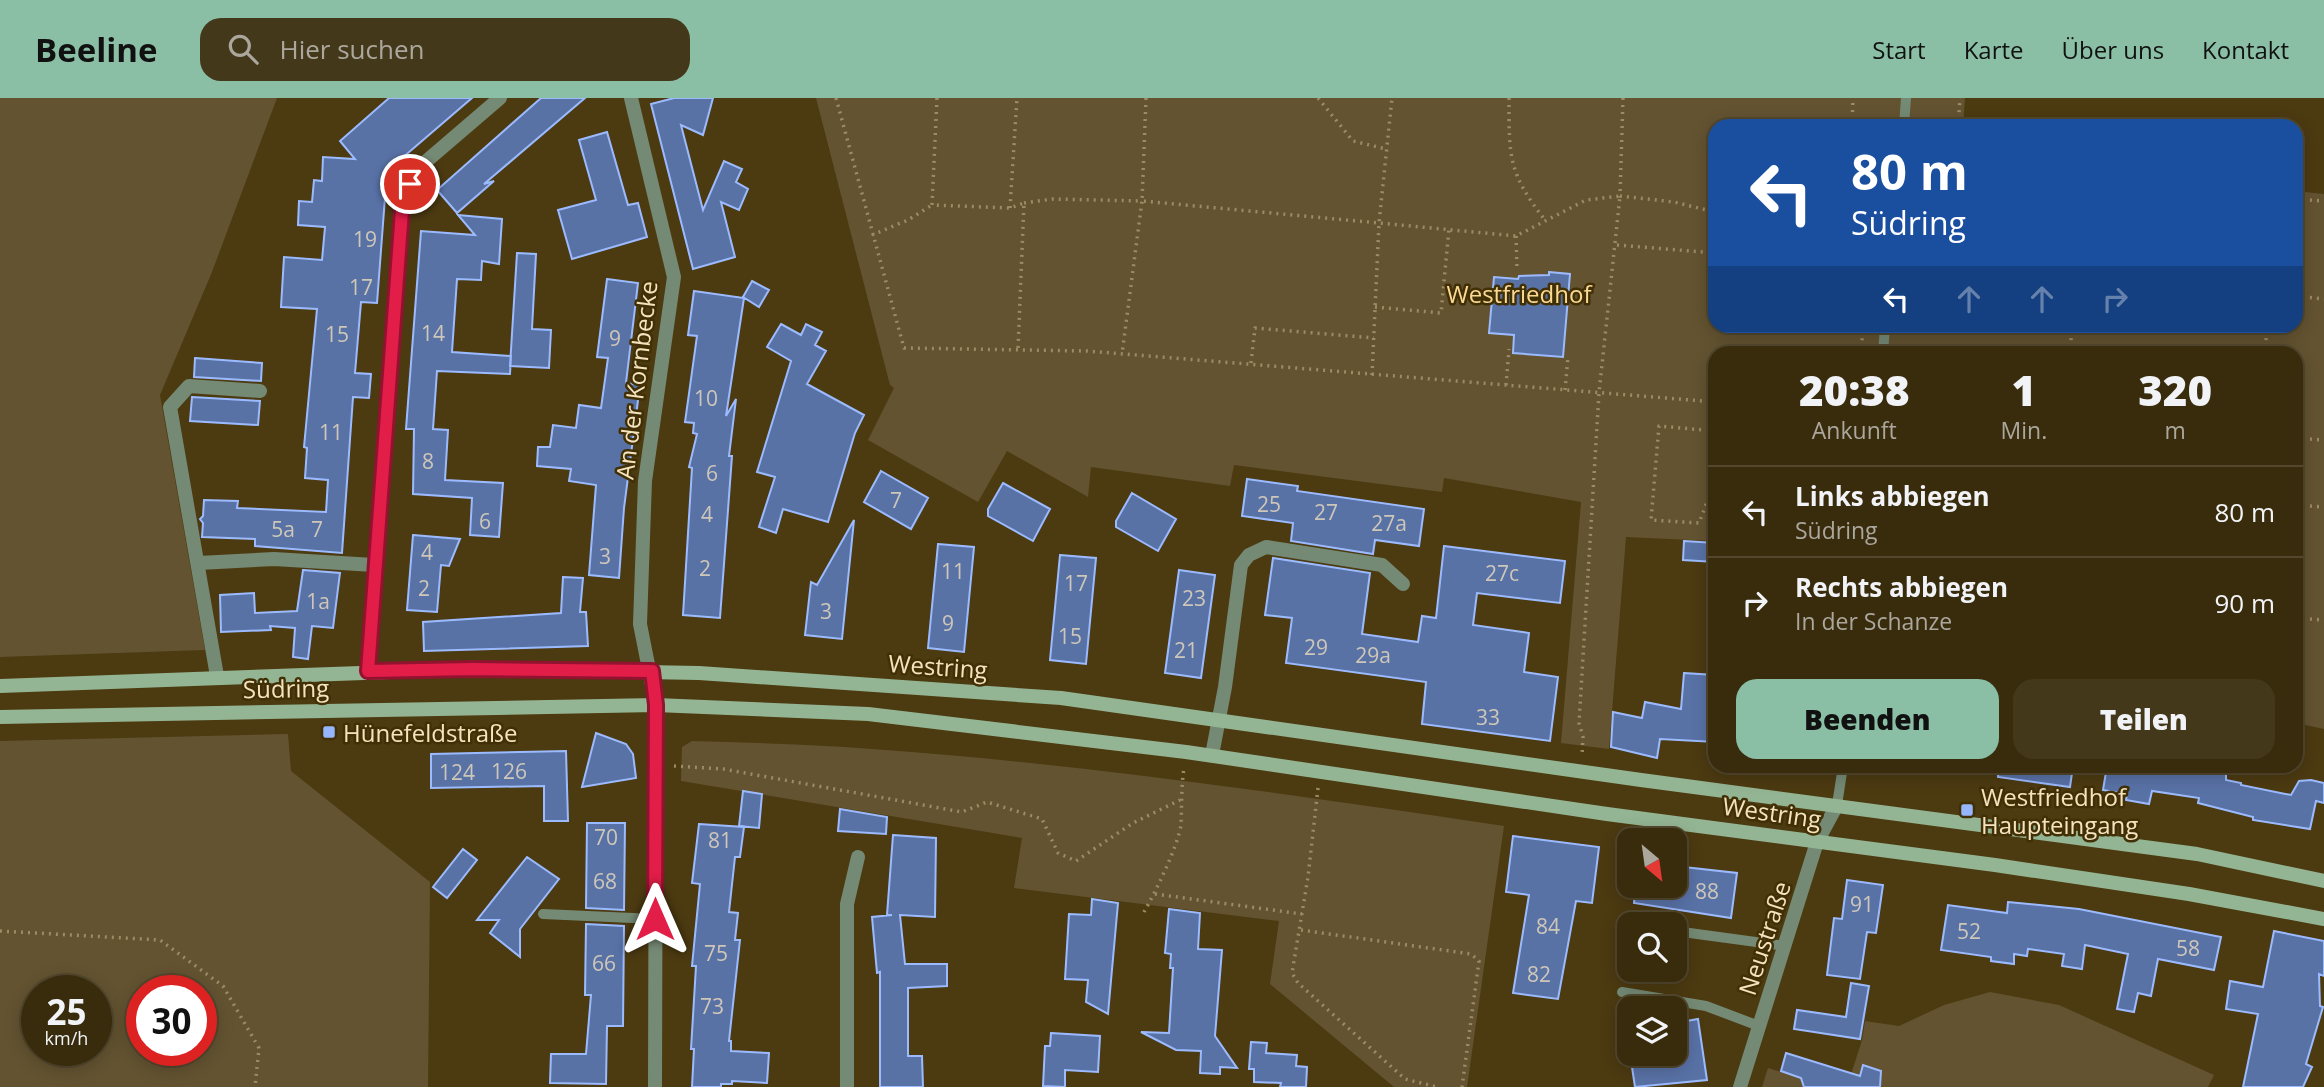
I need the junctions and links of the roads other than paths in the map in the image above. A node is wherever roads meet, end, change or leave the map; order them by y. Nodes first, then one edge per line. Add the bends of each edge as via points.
1 (500, 98) edge
2 (631, 98) edge
3 (1906, 98) edge
4 (1904, 119) edge
5 (260, 391) dead end
6 (199, 563) junction
7 (374, 565) junction
8 (1404, 584) dead end
9 (368, 671) junction
10 (652, 671) junction
11 (217, 676) junction
12 (0, 686) edge
13 (656, 705) junction
14 (0, 718) edge
15 (1219, 721) junction
16 (1212, 755) junction
17 (1842, 773) edge
18 (1837, 805) junction
19 (1817, 842) junction
20 (858, 857) dead end
21 (2324, 881) edge
22 (543, 914) dead end
23 (655, 919) junction
24 (2324, 919) edge
25 (1687, 933) edge
26 (1785, 946) junction
27 (1622, 992) dead end
28 (1759, 1026) junction
29 (655, 1087) edge
30 (847, 1087) edge
31 (1740, 1087) edge

1 - 7 street via 416,170 403,197
2 - 10 street, An der Kornbecke via 674,277 645,481 640,624
3 - 4 lane
5 - 6 street via 188,386 170,407
6 - 7 street via 274,559
6 - 11 street
7 - 9 street
8 - 15 street via 1382,565 1266,547 1249,555 1241,565
9 - 10 main road, Südring
9 - 11 main road, Südring
10 - 13 street
10 - 15 main road, Westring via 1061,698
11 - 12 main road, Südring
13 - 14 main road, Südring
13 - 16 main road, Westring via 868,714
13 - 23 street
15 - 16 street
15 - 18 main road, Westring
16 - 19 main road, Westring
17 - 18 lane
18 - 19 street, Neustraße
18 - 21 main road, Westring via 2197,854
19 - 24 main road, Westring via 2189,894
19 - 26 street, Neustraße
20 - 30 street via 847,904
22 - 23 lane
23 - 29 street
25 - 26 lane
26 - 28 street, Neustraße
27 - 28 lane via 1695,1003
28 - 31 street, Neustraße

